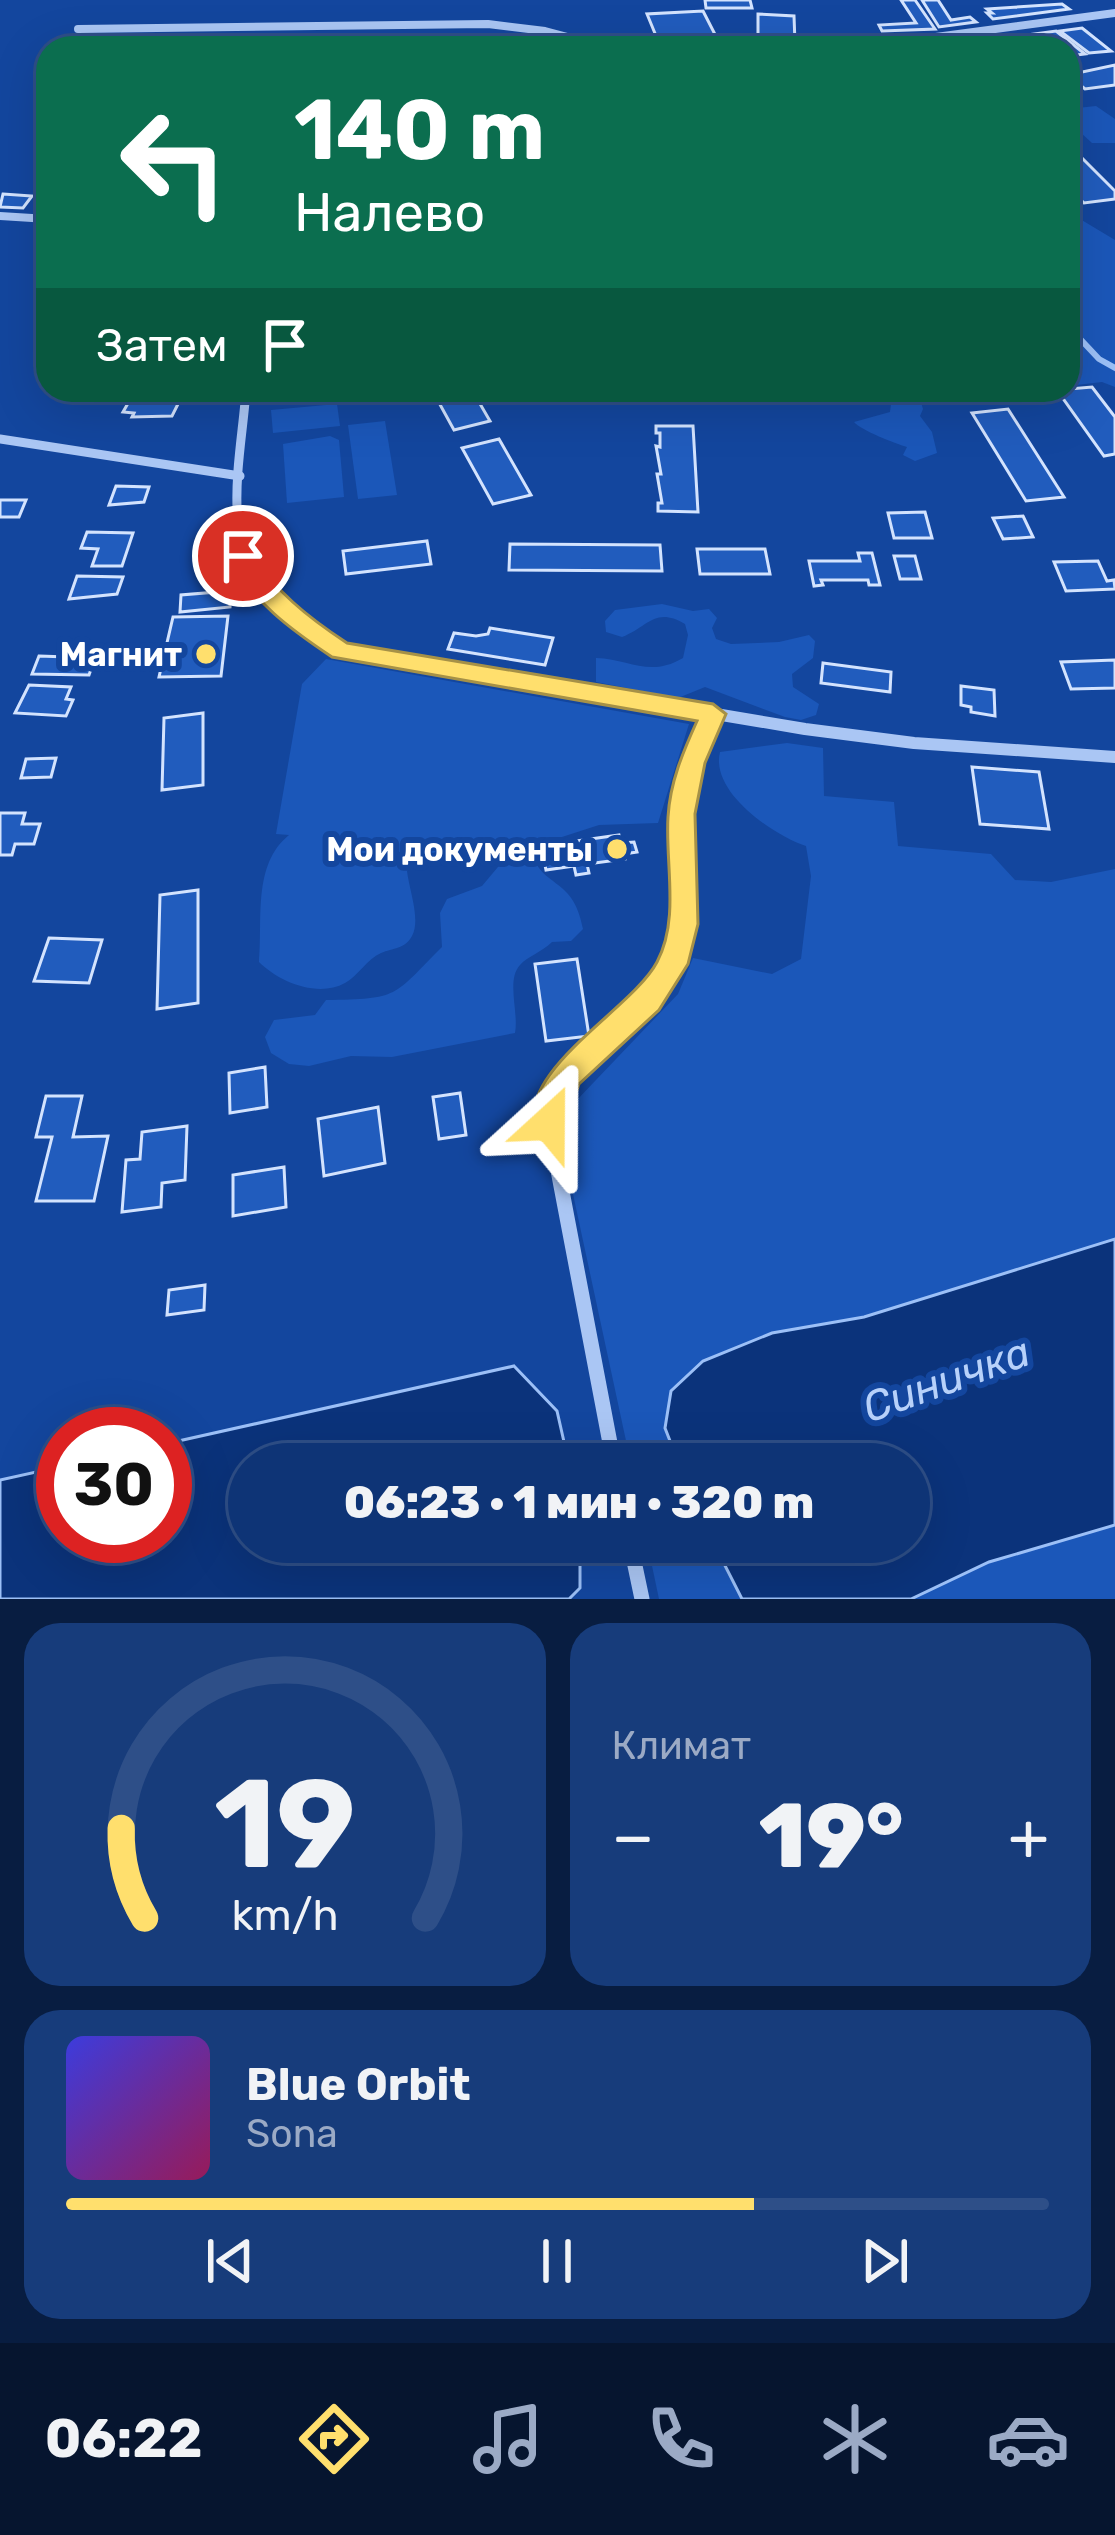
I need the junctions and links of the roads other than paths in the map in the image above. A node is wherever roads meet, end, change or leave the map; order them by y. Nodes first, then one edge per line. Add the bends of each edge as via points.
1 (1115, 13) edge
2 (78, 29) dead end
3 (563, 36) edge
4 (943, 36) edge
5 (0, 216) edge
6 (36, 218) edge
7 (245, 402) edge
8 (0, 439) edge
9 (239, 476) junction
10 (713, 714) junction
11 (1115, 757) edge
12 (610, 1443) edge
13 (634, 1563) edge
14 (642, 1599) edge

1 - 4 street
2 - 3 street via 488,24
5 - 6 street
7 - 9 street
8 - 9 street
9 - 10 street via 248,570 331,646
10 - 11 street via 914,743
10 - 12 street via 691,763 682,814 684,924 673,964 648,1001 568,1074 549,1123
13 - 14 street

